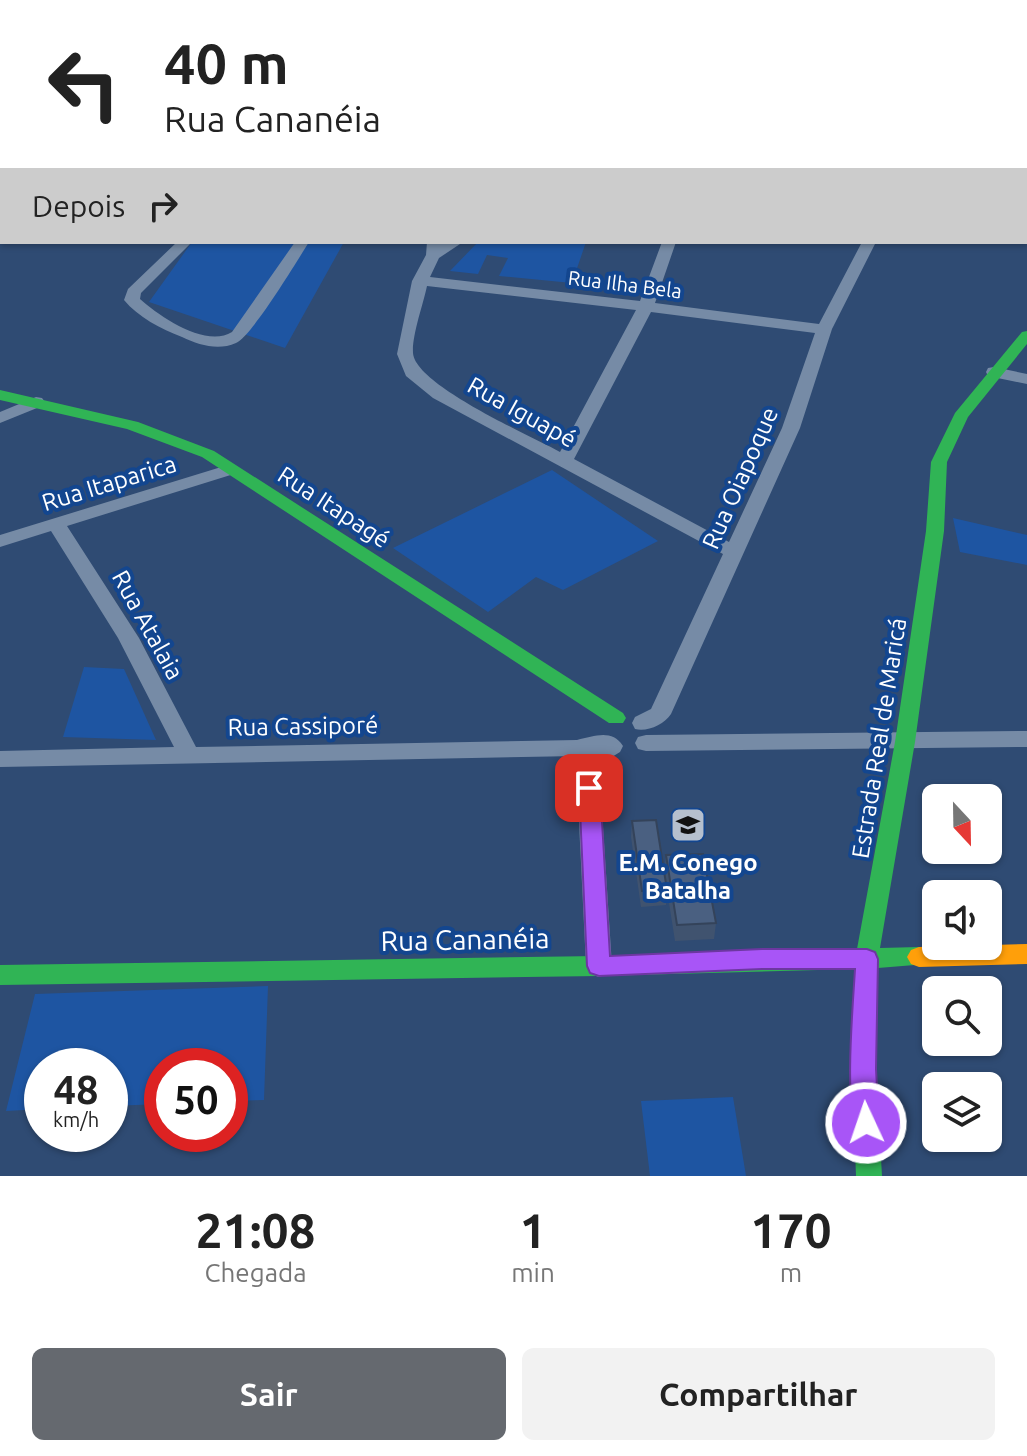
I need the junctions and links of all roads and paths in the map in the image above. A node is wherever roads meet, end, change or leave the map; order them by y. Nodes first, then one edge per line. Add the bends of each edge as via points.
1 (183, 244) edge
2 (301, 244) edge
3 (668, 244) edge
4 (868, 244) edge
5 (434, 248) edge
6 (420, 281) junction
7 (646, 306) junction
8 (824, 329) junction
9 (1027, 335) edge
10 (994, 372) junction
11 (1027, 379) edge
12 (0, 395) edge
13 (36, 402) junction
14 (0, 418) edge
15 (563, 463) junction
16 (231, 469) junction
17 (56, 525) junction
18 (0, 541) edge
19 (734, 552) junction
20 (616, 718) junction
21 (644, 733) junction
22 (1027, 739) edge
23 (905, 742) junction
24 (609, 744) junction
25 (189, 754) junction
26 (0, 759) edge
27 (1027, 954) edge
28 (867, 959) junction
29 (599, 966) junction
30 (0, 975) edge
31 (869, 1176) edge

1 - 2 street via 133,292 132,300 141,310 213,342 238,335
3 - 7 street
4 - 8 street, Rua Oiapoque
5 - 6 street, Rua Iguapé
6 - 7 street, Rua Ilha Bela
6 - 15 street, Rua Iguapé via 405,354 412,372 439,394
7 - 8 street, Rua Ilha Bela
7 - 15 street
8 - 19 street, Rua Oiapoque via 791,428
9 - 10 street, Estrada Real de Maricá
10 - 11 street
10 - 23 street, Estrada Real de Maricá via 961,416 939,462 935,531
12 - 13 street, Rua Itapagé
13 - 14 street
13 - 16 street, Rua Itapagé via 168,434
15 - 19 street, Rua Iguapé
16 - 17 street, Rua Itaparica
16 - 20 street, Rua Itapagé
17 - 18 street, Rua Itaparica
17 - 25 street, Rua Atalaia via 140,658
19 - 21 street, Rua Oiapoque via 660,714
20 - 21 street, Rua Cassiporé via 631,718
20 - 24 street via 603,731
21 - 23 street, Rua Cassiporé
21 - 24 street, Rua Cassiporé via 634,750
22 - 23 street, Rua Cassiporé
23 - 28 street, Estrada Real de Maricá
24 - 25 street, Rua Cassiporé
24 - 29 street via 587,761
25 - 26 street, Rua Cassiporé
27 - 28 street, Rua Cananéia
28 - 29 street, Rua Cananéia
28 - 31 street, Estrada Real de Maricá via 864,1069
29 - 30 street, Rua Cananéia

